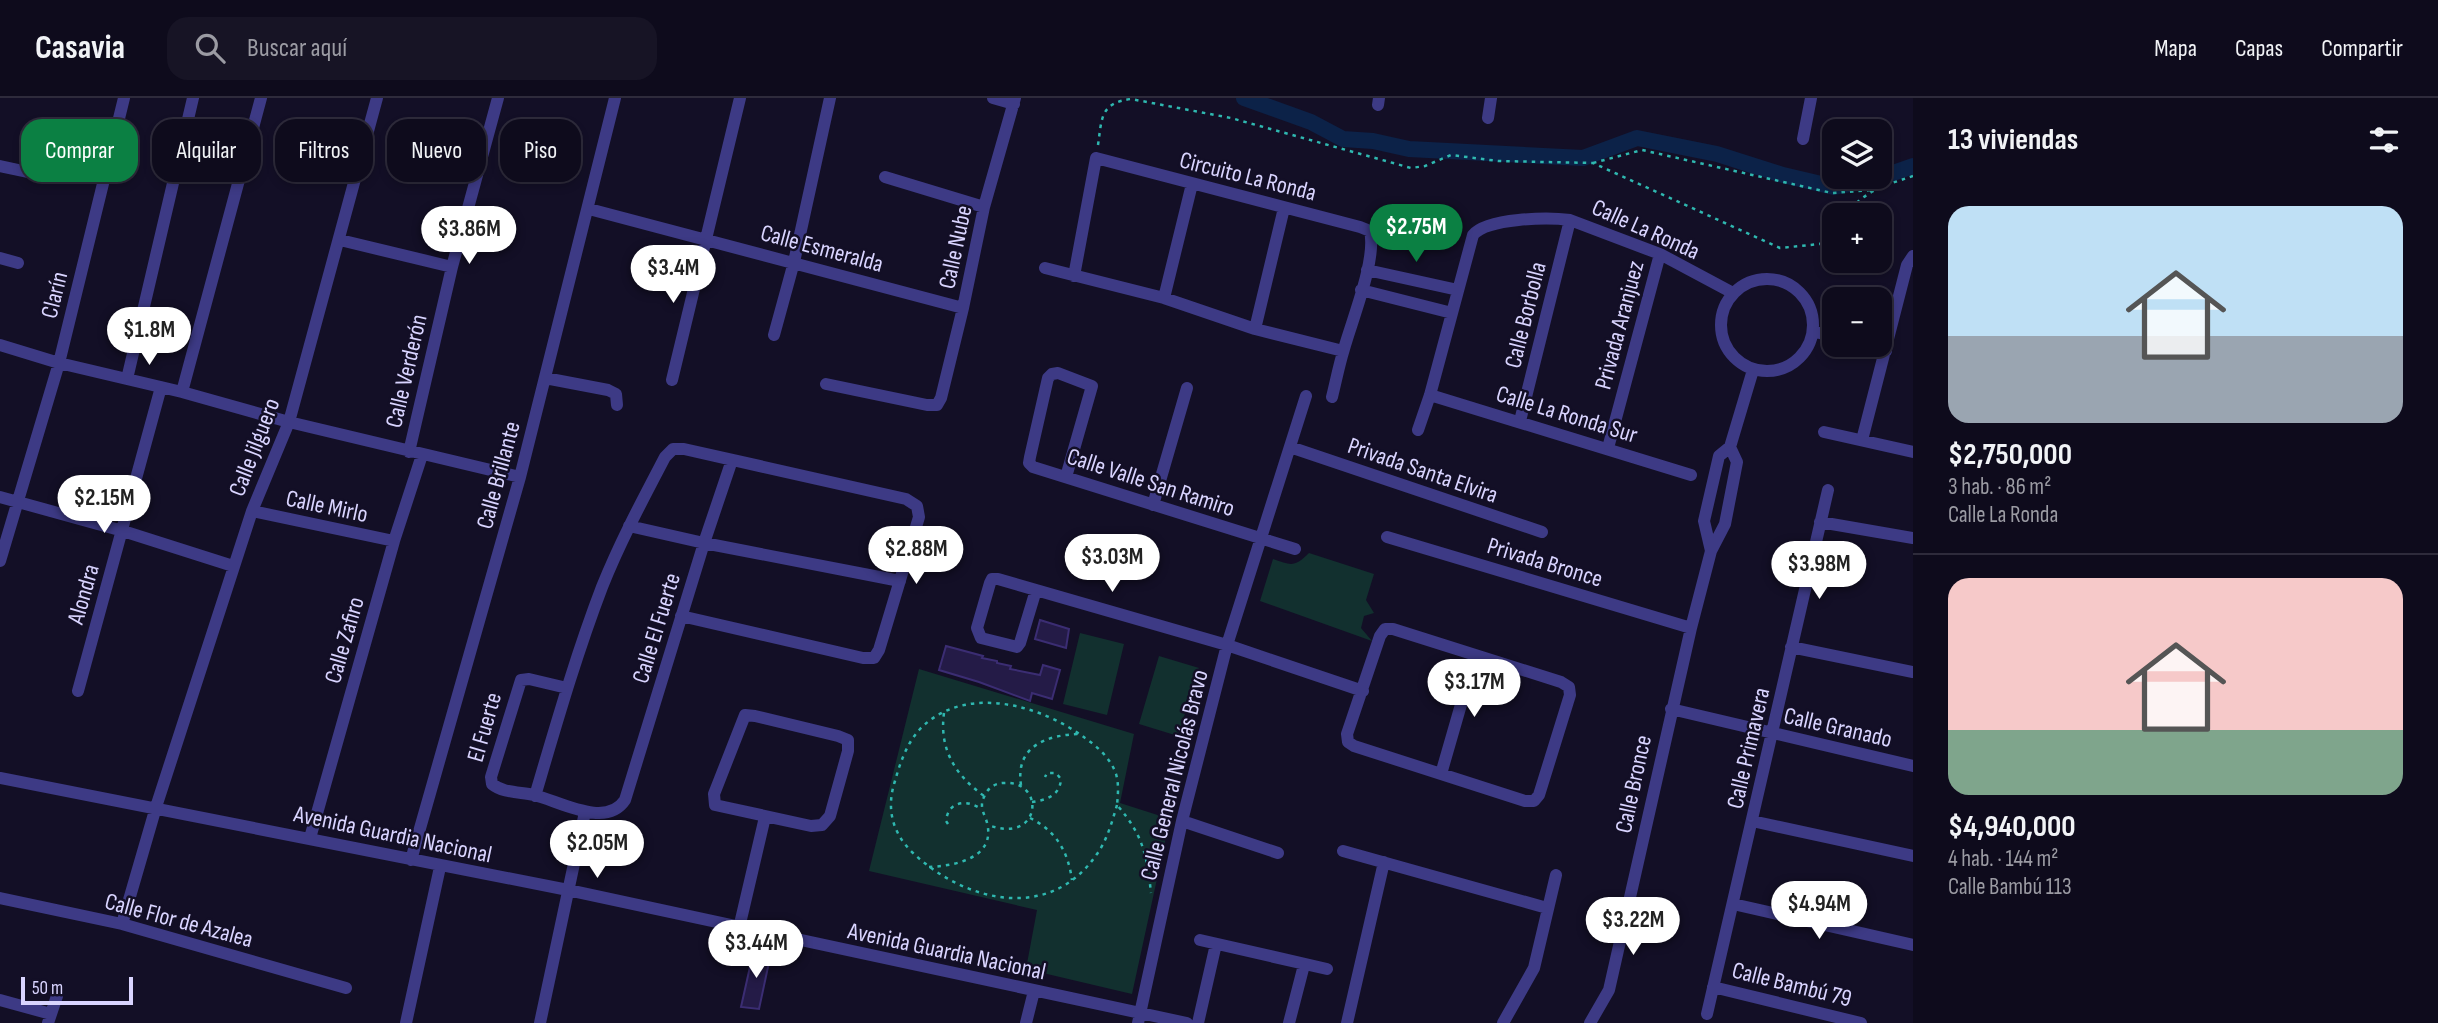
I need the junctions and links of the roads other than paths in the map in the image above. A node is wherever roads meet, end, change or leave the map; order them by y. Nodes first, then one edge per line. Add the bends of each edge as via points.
1 (124, 98) edge
2 (193, 98) edge
3 (261, 98) edge
4 (377, 98) edge
5 (498, 98) edge
6 (615, 98) edge
7 (740, 98) edge
8 (830, 98) edge
9 (993, 98) edge
10 (1491, 98) edge
11 (1811, 98) edge
12 (1015, 101) edge
13 (1488, 118) dead end
14 (1802, 139) dead end
15 (0, 166) edge
16 (21, 171) edge
17 (885, 177) dead end
18 (1192, 184) junction
19 (985, 207) junction
20 (1284, 208) junction
21 (589, 209) junction
22 (1570, 220) junction
23 (705, 239) junction
24 (340, 240) junction
25 (1660, 254) junction
26 (1913, 256) edge
27 (0, 258) edge
28 (794, 262) junction
29 (18, 263) dead end
30 (452, 267) junction
31 (1045, 268) dead end
32 (1367, 270) junction
33 (1074, 276) junction
34 (1361, 290) junction
35 (1458, 290) junction
36 (1732, 293) junction
37 (1164, 298) junction
38 (963, 308) junction
39 (1452, 313) junction
40 (1892, 326) edge
41 (1255, 329) junction
42 (1813, 331) junction
43 (1822, 334) edge
44 (774, 335) dead end
45 (0, 345) edge
46 (1343, 351) junction
47 (1884, 357) edge
48 (58, 363) junction
49 (1753, 370) junction
50 (545, 378) junction
51 (127, 379) junction
52 (672, 380) dead end
53 (826, 384) dead end
54 (161, 387) junction
55 (1188, 388) dead end
56 (182, 392) junction
57 (1430, 395) junction
58 (1306, 396) dead end
59 (1332, 397) dead end
60 (617, 405) dead end
61 (1520, 421) junction
62 (289, 422) junction
63 (1418, 430) dead end
64 (1824, 432) dead end
65 (1862, 440) junction
66 (1290, 447) junction
67 (1730, 447) junction
68 (1608, 448) junction
69 (1913, 452) edge
70 (415, 453) junction
71 (732, 460) junction
72 (1691, 475) dead end
73 (520, 477) junction
74 (1066, 477) junction
75 (1714, 480) junction
76 (1733, 483) junction
77 (1828, 490) dead end
78 (0, 497) edge
79 (18, 501) junction
80 (1153, 505) junction
81 (251, 511) junction
82 (1820, 522) junction
83 (629, 526) junction
84 (123, 531) junction
85 (1542, 532) dead end
86 (1387, 537) dead end
87 (1913, 538) edge
88 (1262, 539) junction
89 (394, 541) junction
90 (704, 543) junction
91 (1295, 549) dead end
92 (1711, 551) junction
93 (0, 561) edge
94 (233, 566) junction
95 (900, 581) junction
96 (1036, 590) junction
97 (681, 617) junction
98 (1691, 628) junction
99 (1227, 645) junction
100 (1791, 647) junction
101 (1475, 656) junction
102 (1913, 672) edge
103 (567, 688) junction
104 (78, 691) dead end
105 (1363, 691) junction
106 (1671, 709) junction
107 (1772, 734) junction
108 (1913, 766) edge
109 (1441, 774) junction
110 (0, 778) edge
111 (536, 796) junction
112 (156, 807) junction
113 (620, 808) joint
114 (585, 812) junction
115 (765, 817) junction
116 (1182, 821) junction
117 (1752, 821) junction
118 (310, 838) junction
119 (1343, 851) dead end
120 (1278, 853) dead end
121 (1913, 856) edge
122 (411, 860) junction
123 (1384, 862) junction
124 (440, 867) junction
125 (1556, 875) dead end
126 (568, 890) junction
127 (0, 898) edge
128 (1733, 904) junction
129 (1547, 908) junction
130 (122, 924) junction
131 (739, 928) junction
132 (1200, 940) dead end
133 (1216, 944) junction
134 (1913, 945) edge
135 (1304, 965) junction
136 (1326, 969) dead end
137 (1713, 987) junction
138 (346, 988) dead end
139 (1034, 991) junction
140 (57, 996) dead end
141 (0, 1000) edge
142 (1707, 1014) dead end
143 (1138, 1018) edge
144 (50, 1019) edge
145 (406, 1023) edge
146 (540, 1023) edge
147 (1026, 1023) edge
148 (1186, 1023) edge
149 (1198, 1023) edge
150 (1289, 1023) edge
151 (1347, 1023) edge
152 (1503, 1023) edge
153 (1590, 1023) edge
154 (1861, 1023) edge

1 - 48 street, Clarín
2 - 51 street
3 - 56 street
4 - 24 street, Calle Jilguero
5 - 30 street, Calle Verderón
6 - 21 street, Calle Brillante
7 - 23 street
8 - 28 street
9 - 12 street
10 - 13 street
11 - 14 street
12 - 19 street, Calle Nube
15 - 16 street
17 - 19 street
18 - 20 street, Circuito La Ronda
18 - 33 street, Circuito La Ronda via 1096,158
18 - 37 street
19 - 38 street, Calle Nube
20 - 32 street, Circuito La Ronda via 1370,231
20 - 41 street
21 - 23 street, Calle Esmeralda
21 - 50 street, Calle Brillante
22 - 25 street, Calle La Ronda
22 - 35 street, Calle La Ronda via 1489,224 1478,229
22 - 61 street, Calle Borbolla
23 - 28 street, Calle Esmeralda
23 - 52 street
24 - 30 street
24 - 62 street, Calle Jilguero
25 - 36 street, Calle La Ronda
25 - 68 street, Privada Aranjuez
26 - 40 street
27 - 29 street
28 - 38 street, Calle Esmeralda
28 - 44 street
30 - 70 street, Calle Verderón
31 - 33 street
32 - 34 street, Circuito La Ronda
32 - 35 street
33 - 37 street
34 - 39 street
34 - 46 street
35 - 39 street, Calle La Ronda
36 - 42 street via 1758,279 1787,283 1808,303
36 - 49 street via 1722,314 1721,337 1739,363
37 - 41 street
38 - 53 street, Calle Nube via 937,405
39 - 57 street, Calle La Ronda
41 - 46 street
42 - 43 street
42 - 49 street via 1808,346 1792,364 1769,372
45 - 48 street
46 - 59 street
47 - 65 street
48 - 51 street
48 - 79 street, Clarín
49 - 67 street, Calle Bronce
50 - 60 street via 608,390 616,394
50 - 73 street, Calle Brillante
51 - 54 street
54 - 56 street
54 - 84 street, Alondra
55 - 80 street
56 - 62 street
57 - 61 street, Calle La Ronda Sur
57 - 63 street, Calle La Ronda
58 - 66 street, Calle General Nicolás Bravo
61 - 68 street, Calle La Ronda Sur
62 - 70 street
62 - 81 street, Calle Jilguero
64 - 65 street
65 - 69 street
66 - 85 street, Privada Santa Elvira
66 - 88 street, Calle General Nicolás Bravo
67 - 75 street, Calle Bronce via 1719,456
67 - 76 street, Calle Bronce via 1737,462
68 - 72 street, Calle La Ronda Sur
70 - 73 street
70 - 89 street, Calle Zafiro
71 - 83 street via 673,449
71 - 90 street, Calle El Fuerte
71 - 95 street via 906,499 917,506 919,517
73 - 122 street, Calle Brillante
74 - 74 street, Calle Valle San Ramiro via 1029,463 1048,378 1058,373 1092,386
74 - 80 street, Calle Valle San Ramiro
75 - 76 street
75 - 92 street, Calle Bronce via 1704,521
76 - 92 street, Calle Bronce via 1725,524
77 - 82 street, Calle Primavera
78 - 79 street
79 - 84 street
79 - 93 street, Clarín
80 - 88 street, Calle Valle San Ramiro
81 - 89 street, Calle Mirlo
81 - 94 street, Calle Jilguero
82 - 87 street
82 - 100 street, Calle Primavera
83 - 90 street
83 - 103 street
84 - 94 street
84 - 104 street, Alondra
86 - 98 street, Privada Bronce
88 - 91 street, Calle Valle San Ramiro
88 - 99 street, Calle General Nicolás Bravo
89 - 118 street, Calle Zafiro
90 - 95 street
90 - 97 street, Calle El Fuerte
92 - 98 street, Calle Bronce
94 - 112 street, Calle Jilguero
95 - 97 street via 874,658
96 - 96 street via 1017,647 981,638 977,628 992,579
96 - 99 street
97 - 113 street, Calle El Fuerte
98 - 106 street, Calle Bronce
99 - 105 street
99 - 116 street, Calle General Nicolás Bravo
100 - 102 street
100 - 107 street, Calle Primavera
101 - 105 street via 1385,629
101 - 109 street
101 - 109 street via 1561,682 1569,687 1570,695 1534,801
103 - 111 street
103 - 111 street, El Fuerte via 521,680 491,776 498,789
105 - 109 street via 1348,742
106 - 107 street, Calle Granado
106 - 153 street, Calle Bronce via 1609,990
107 - 108 street, Calle Granado
107 - 117 street, Calle Primavera
110 - 112 street, Avenida Guardia Nacional
111 - 114 street, El Fuerte
112 - 118 street, Avenida Guardia Nacional
112 - 130 street, Calle Jilguero
113 - 114 street, El Fuerte
114 - 126 street
115 - 115 street via 715,805 714,794 745,716 848,740 830,816 822,825
115 - 131 street
116 - 120 street
116 - 143 street, Calle General Nicolás Bravo
117 - 121 street
117 - 128 street, Calle Primavera
118 - 122 street, Avenida Guardia Nacional
119 - 123 street
122 - 124 street, Avenida Guardia Nacional
123 - 129 street
123 - 151 street
124 - 126 street, Avenida Guardia Nacional
124 - 145 street
125 - 129 street
126 - 131 street, Avenida Guardia Nacional
126 - 146 street
127 - 130 street, Calle Flor de Azalea
128 - 134 street
128 - 137 street, Calle Primavera
129 - 152 street via 1534,968
130 - 138 street, Calle Flor de Azalea
131 - 139 street, Avenida Guardia Nacional
132 - 133 street
133 - 135 street
133 - 149 street
135 - 136 street
135 - 150 street
137 - 142 street, Calle Primavera
137 - 154 street, Calle Bambú 79
139 - 143 street, Avenida Guardia Nacional
139 - 147 street
140 - 144 street
141 - 144 street
143 - 148 street, Avenida Guardia Nacional

